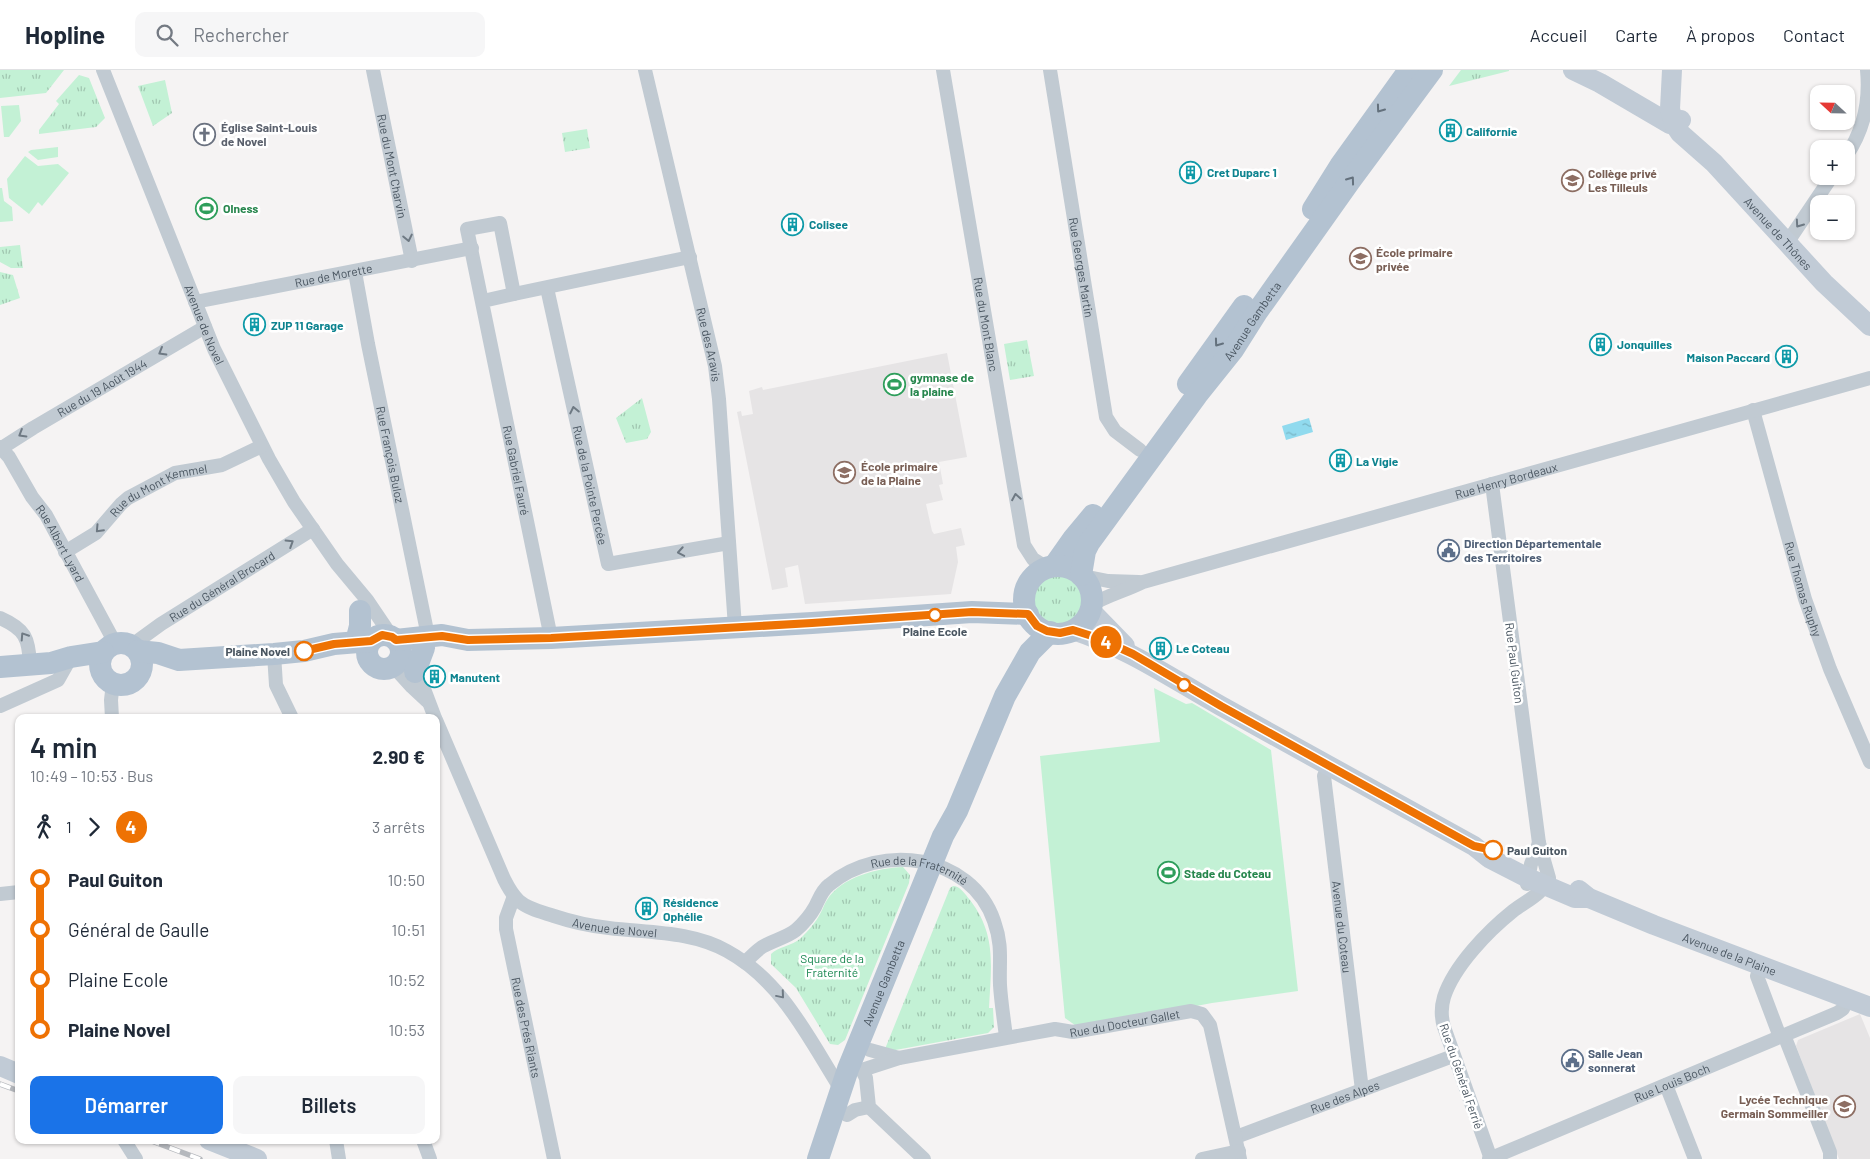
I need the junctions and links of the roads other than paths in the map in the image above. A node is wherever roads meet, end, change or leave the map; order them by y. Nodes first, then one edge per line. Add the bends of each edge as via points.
1 (103, 70) edge
2 (373, 70) edge
3 (645, 70) edge
4 (943, 70) edge
5 (1050, 70) edge
6 (1409, 70) edge
7 (1432, 70) edge
8 (1573, 70) edge
9 (1673, 70) edge
10 (1867, 70) edge
11 (1678, 111) junction
12 (1855, 140) edge
13 (1826, 185) edge
14 (1787, 243) junction
15 (472, 248) junction
16 (690, 257) junction
17 (412, 261) junction
18 (355, 272) junction
19 (547, 288) junction
20 (514, 294) junction
21 (483, 301) junction
22 (195, 302) junction
23 (1862, 313) edge
24 (1870, 326) edge
25 (204, 327) junction
26 (1870, 378) edge
27 (1753, 410) junction
28 (262, 446) junction
29 (0, 448) edge
30 (1140, 450) junction
31 (1492, 484) junction
32 (313, 529) junction
33 (729, 544) junction
34 (65, 552) junction
35 (337, 564) junction
36 (1050, 567) junction
37 (1082, 575) junction
38 (1029, 582) junction
39 (1143, 582) junction
40 (1091, 608) junction
41 (360, 611) joint
42 (972, 612) junction
43 (1029, 616) junction
44 (0, 618) edge
45 (735, 627) junction
46 (1073, 630) junction
47 (1050, 632) junction
48 (551, 638) junction
49 (426, 642) junction
50 (383, 648) junction
51 (274, 654) junction
52 (1133, 654) junction
53 (120, 661) junction
54 (55, 663) junction
55 (0, 667) edge
56 (415, 672) junction
57 (1005, 696) junction
58 (428, 702) junction
59 (0, 706) edge
60 (112, 714) edge
61 (290, 714) edge
62 (434, 714) edge
63 (440, 728) edge
64 (1870, 760) edge
65 (1329, 765) junction
66 (1538, 843) junction
67 (938, 866) junction
68 (1529, 874) junction
69 (1548, 882) junction
70 (15, 892) edge
71 (0, 894) edge
72 (514, 896) junction
73 (1524, 902) junction
74 (745, 962) junction
75 (1761, 966) junction
76 (1847, 999) junction
77 (1870, 1007) edge
78 (1782, 1036) junction
79 (1006, 1038) junction
80 (0, 1055) edge
81 (1454, 1056) junction
82 (899, 1058) junction
83 (866, 1060) junction
84 (15, 1061) edge
85 (0, 1065) edge
86 (15, 1066) edge
87 (15, 1072) edge
88 (1666, 1085) junction
89 (1362, 1090) junction
90 (840, 1092) junction
91 (870, 1107) junction
92 (847, 1115) junction
93 (1236, 1137) junction
94 (127, 1144) edge
95 (219, 1144) edge
96 (337, 1144) edge
97 (424, 1144) edge
98 (1240, 1155) edge
99 (136, 1159) edge
100 (257, 1159) edge
101 (339, 1159) edge
102 (430, 1159) edge
103 (554, 1159) edge
104 (818, 1159) edge
105 (831, 1159) edge
106 (924, 1159) edge
107 (1202, 1159) edge
108 (1490, 1159) edge
109 (1695, 1159) edge
110 (1830, 1159) edge

1 - 22 street, Avenue de Novel
2 -> 17 street, Rue du Mont Charvin
3 - 16 street, Rue des Aravis
36 -> 4 street, Rue du Mont Blanc via 1033,559 1024,545
5 - 30 street, Rue Georges Martin via 1106,417 1115,431
6 -> 30 main road, Avenue Gambetta
37 -> 7 main road, Avenue Gambetta via 1089,543 1230,355 1339,196
8 - 11 main road
9 - 11 main road
10 - 12 street via 1868,98
11 - 14 main road, Avenue de Thônes via 1688,142 1706,155
13 -> 14 street
14 - 23 main road, Avenue de Thônes via 1829,288
15 - 17 street, Rue de Morette
15 - 20 street via 468,228 500,223
15 - 21 street
16 - 19 street
16 - 33 street, Rue des Aravis via 717,380
17 - 18 street, Rue de Morette
18 - 22 street, Rue de Morette
18 - 49 street, Rue François Buloz
19 - 20 street
33 -> 19 street, Rue de la Pointe Percée via 608,564
20 - 21 street
21 - 48 street, Rue Gabriel Fauré
22 - 25 street, Avenue de Novel
23 - 24 main road, Avenue de Thônes
25 - 28 street, Avenue de Novel
25 -> 29 street, Rue du 19 Août 1944
26 - 27 street, Rue Henry Bordeaux
27 - 31 street, Rue Henry Bordeaux
27 - 64 street, Rue Thomas Ruphy via 1804,599
28 - 32 street, Avenue de Novel
28 -> 34 street, Rue du Mont Kemmel via 227,464 175,473 137,493 120,504 96,533
29 - 34 street, Rue Albert Lyard via 46,515
30 - 36 main road, Avenue Gambetta via 1114,488
31 - 39 street, Rue Henry Bordeaux
31 - 66 street, Rue Paul Guiton
32 - 35 street, Avenue de Novel
53 -> 32 street, Rue du Général Brocard via 161,624
33 - 45 street, Rue des Aravis
34 - 53 street, Rue Albert Lyard
35 - 41 street, Avenue de Novel
35 - 50 street, Avenue de Novel via 367,600
36 - 37 main road via 1067,567
36 - 38 main road
37 - 39 street, Rue Henry Bordeaux via 1108,581
37 - 40 main road via 1090,587
38 - 42 main road via 1003,600
38 - 43 main road via 1025,595
39 - 40 street, Rue Henry Bordeaux via 1105,597
40 - 46 main road via 1086,619
40 - 52 main road, Avenue de la Plaine
41 - 50 main road via 359,632
42 - 43 main road
42 - 45 main road
43 - 47 main road via 1037,626
43 - 57 main road, Avenue Gambetta
54 -> 44 street via 18,628
45 - 48 main road
46 - 47 main road
46 - 52 main road, Avenue de la Plaine
47 - 57 main road, Avenue Gambetta via 1030,652
48 - 49 main road via 468,640 442,636
49 - 50 main road
49 - 56 main road
50 - 51 main road via 334,644
50 - 56 street, Avenue de Novel
50 - 58 street, Avenue de Novel via 412,687
51 - 53 main road via 179,660 158,653
51 - 61 street via 276,684
52 - 65 main road, Avenue de la Plaine
53 - 54 main road
53 - 60 street via 111,700
54 - 55 main road
54 - 59 street via 61,676 53,683
56 - 58 street, Avenue de Novel
57 - 67 main road, Avenue Gambetta via 943,836
58 - 62 street, Avenue de Novel
63 - 72 street, Avenue de Novel
65 - 68 main road, Avenue de la Plaine via 1474,846 1493,850
65 - 89 street, Avenue du Coteau via 1324,776
66 - 68 street, Rue Paul Guiton
66 - 69 street, Rue Paul Guiton
67 - 74 street, Rue de la Fraternité via 895,859 874,862 851,871 825,888 807,919 794,931 762,947
67 - 79 street, Rue de la Fraternité via 967,882 986,904 994,921 1001,956 1000,984
67 - 83 main road, Avenue Gambetta
67 - 90 main road, Avenue Gambetta
68 - 69 main road, Avenue de la Plaine
68 - 73 street
69 - 73 street, Rue du Général Ferrié
69 - 75 main road, Avenue de la Plaine via 1578,890 1589,898
70 - 71 street
72 - 74 street, Avenue de Novel via 537,910 581,924 700,940 727,950
72 - 103 street, Rue des Prés Riants via 506,918 506,929
73 - 81 street, Rue du Général Ferrié via 1482,941 1447,990 1442,1004 1442,1020
74 -> 90 street, Avenue de Novel via 784,998
75 - 76 main road, Avenue de la Plaine
75 - 78 street via 1757,976
76 - 77 main road, Avenue de la Plaine
76 - 78 street, Rue Louis Boch via 1838,1013
78 - 88 street, Rue Louis Boch
78 - 110 street via 1830,1152
79 - 82 street, Rue du Docteur Gallet
79 - 93 street, Rue du Docteur Gallet via 1055,1029 1074,1032 1192,1011 1202,1014 1210,1024
80 - 84 main road
81 - 89 street, Rue des Alpes
81 - 108 street, Rue du Général Ferrié
82 - 83 street, Rue du Docteur Gallet
82 - 83 street, Rue du Docteur Gallet
83 - 91 street
83 - 92 main road, Avenue Gambetta
85 - 86 main road
85 - 87 main road
88 - 108 street, Rue Louis Boch
88 - 109 street
89 - 93 street, Rue des Alpes
90 - 104 main road, Avenue Gambetta
91 - 92 street
91 - 106 street
92 - 105 main road, Avenue Gambetta
93 - 98 street, Rue du Docteur Gallet
94 - 99 street
95 - 100 main road
96 - 101 street
97 - 102 street
98 - 107 street

